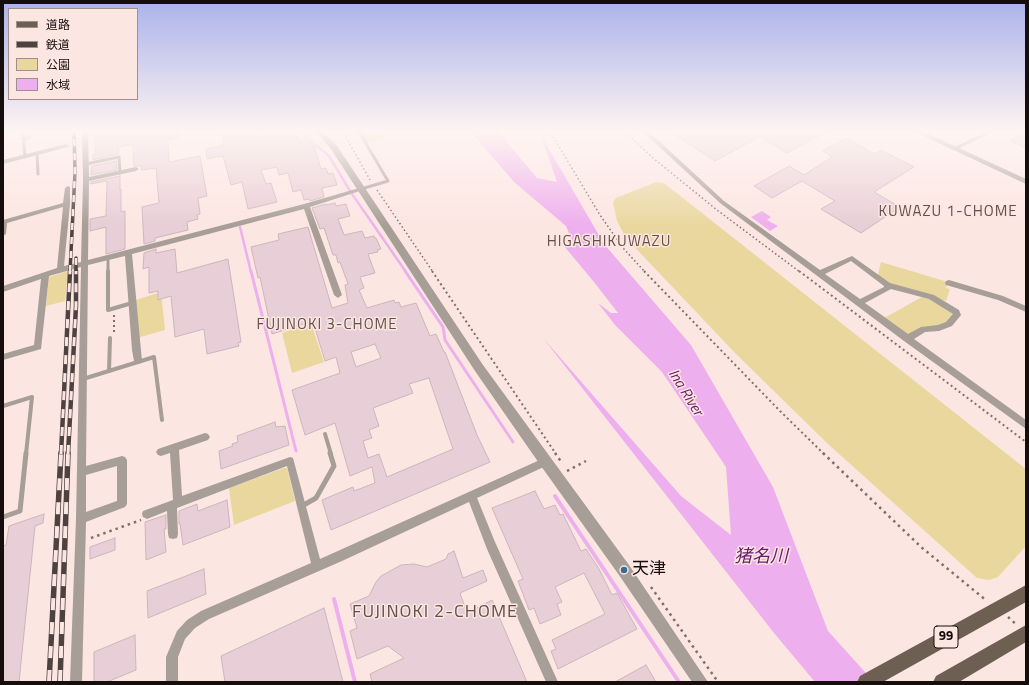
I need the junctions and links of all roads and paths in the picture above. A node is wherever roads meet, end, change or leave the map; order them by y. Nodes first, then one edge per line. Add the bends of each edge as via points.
1 (37, 162) edge
2 (96, 162) edge
3 (119, 162) edge
4 (343, 162) edge
5 (361, 162) edge
6 (377, 162) edge
7 (568, 162) edge
8 (658, 162) edge
9 (679, 162) edge
10 (982, 162) edge
11 (86, 164) joint
12 (136, 169) dead end
13 (120, 173) junction
14 (38, 174) dead end
15 (86, 180) junction
16 (1026, 182) edge
17 (374, 185) junction
18 (68, 188) dead end
19 (361, 189) junction
20 (67, 204) junction
21 (306, 206) junction
22 (4, 220) edge
23 (3, 234) edge
24 (128, 252) junction
25 (108, 257) junction
26 (84, 263) junction
27 (60, 270) junction
28 (819, 274) junction
29 (46, 276) junction
30 (949, 283) dead end
31 (888, 285) junction
32 (3, 289) edge
33 (338, 295) dead end
34 (133, 303) junction
35 (859, 303) junction
36 (114, 308) junction
37 (1026, 309) edge
38 (110, 338) joint
39 (907, 339) junction
40 (3, 357) edge
41 (138, 361) junction
42 (109, 371) junction
43 (83, 379) junction
44 (3, 406) edge
45 (162, 420) dead end
46 (1026, 426) edge
47 (325, 434) dead end
48 (205, 436) dead end
49 (1026, 442) edge
50 (174, 448) junction
51 (161, 452) dead end
52 (586, 461) dead end
53 (545, 462) junction
54 (567, 471) junction
55 (82, 472) junction
56 (571, 477) dead end
57 (471, 495) junction
58 (175, 504) junction
59 (302, 506) junction
60 (147, 514) joint
61 (3, 517) edge
62 (81, 519) junction
63 (174, 534) dead end
64 (80, 542) junction
65 (317, 566) junction
66 (648, 583) dead end
67 (1026, 593) edge
68 (989, 602) dead end
69 (1007, 617) dead end
70 (1023, 630) edge
71 (76, 682) edge
72 (172, 682) edge
73 (552, 682) edge
74 (701, 682) edge
75 (718, 682) edge
76 (866, 682) edge
77 (942, 682) edge

1 - 14 lane
2 - 11 lane
3 - 13 lane
4 - 19 street
5 - 17 path
6 - 17 lane via 388,181
7 - 68 path via 600,215 637,264 780,411 910,536
8 - 49 path via 717,210
9 - 28 street via 722,202
10 - 16 street
11 - 15 street
12 - 13 street
13 - 15 street
15 - 26 street
17 - 19 lane
17 - 54 path
18 - 20 street
19 - 21 street
19 - 53 street via 479,368
20 - 22 street
20 - 27 street
21 - 24 street
21 - 33 street
22 - 23 street
24 - 25 street
24 - 34 street
25 - 26 street
25 - 36 lane via 108,310
26 - 27 street
26 - 43 street
27 - 29 street
28 - 31 street via 852,258
28 - 35 street
29 - 32 street
29 - 40 street via 38,347
30 - 37 street via 1000,298
31 - 35 street via 888,288
31 - 39 street via 931,297 956,312 957,315 949,324 924,329
34 - 36 lane
34 - 41 street
35 - 39 street
36 - 38 path via 114,333 110,334
38 - 42 lane
39 - 46 street
41 - 42 lane
41 - 45 lane via 154,357
42 - 43 lane
43 - 55 street
44 - 61 lane via 32,397 20,511
47 - 59 lane via 334,466 316,498
48 - 50 street
50 - 51 street
50 - 58 street
52 - 54 path
53 - 57 street
53 - 74 street
54 - 56 path
55 - 62 street
55 - 62 street via 122,460 122,504
57 - 65 street
57 - 73 street
58 - 59 street via 290,461
58 - 60 street
58 - 63 street
59 - 65 street
60 - 64 path via 144,519
62 - 64 street
64 - 71 street
65 - 72 street via 205,615 191,624 181,635 174,651
66 - 75 path
67 - 76 main road, 99
69 - 70 path
70 - 77 main road

